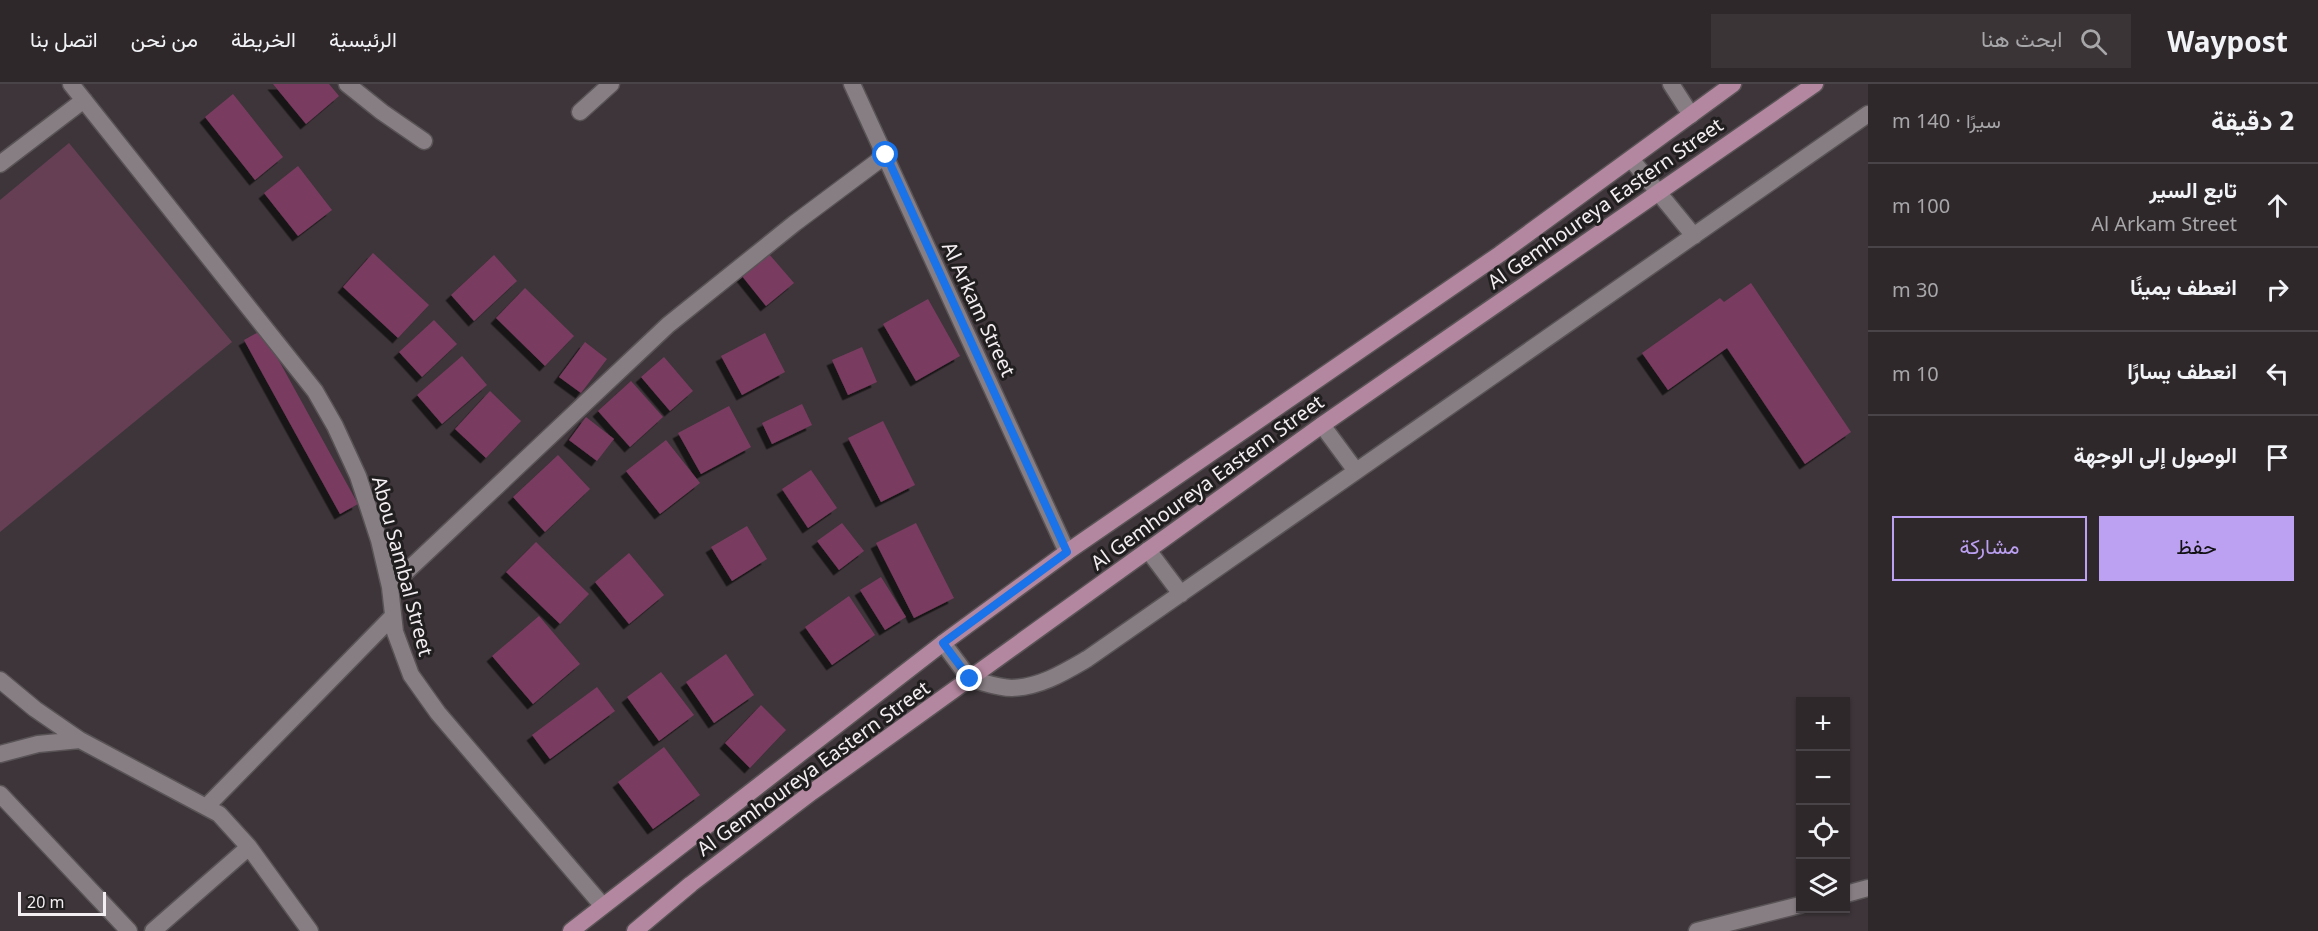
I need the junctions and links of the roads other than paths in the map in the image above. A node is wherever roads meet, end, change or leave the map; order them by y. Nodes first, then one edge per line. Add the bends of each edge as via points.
1 (71, 84) edge
2 (347, 84) edge
3 (611, 84) edge
4 (852, 84) edge
5 (1671, 84) edge
6 (1734, 84) edge
7 (1815, 84) edge
8 (84, 100) junction
9 (580, 112) dead end
10 (1868, 114) edge
11 (1691, 115) junction
12 (424, 141) dead end
13 (886, 155) junction
14 (1630, 159) junction
15 (0, 164) edge
16 (1658, 192) junction
17 (1694, 236) junction
18 (1322, 425) junction
19 (1356, 471) junction
20 (1148, 550) junction
21 (1067, 552) junction
22 (390, 586) junction
23 (1180, 594) junction
24 (393, 616) junction
25 (943, 643) junction
26 (970, 679) junction
27 (0, 680) edge
28 (80, 740) junction
29 (0, 754) edge
30 (0, 794) edge
31 (207, 806) junction
32 (249, 847) junction
33 (1868, 888) edge
34 (1850, 893) edge
35 (602, 905) junction
36 (1796, 906) edge
37 (129, 931) edge
38 (153, 931) edge
39 (310, 931) edge
40 (571, 931) edge
41 (635, 931) edge
42 (1697, 931) edge

1 - 8 street, Abou Sambal Street
2 - 12 street
3 - 9 street
4 - 13 street, Al Arkam Street
5 - 11 street
6 - 11 main road, Al Gemhoureya Eastern Street
7 - 16 main road, Al Gemhoureya Eastern Street
8 - 15 street
8 - 22 street, Abou Sambal Street via 315,391 358,476
10 - 17 street
11 - 14 main road, Al Gemhoureya Eastern Street
13 - 21 street, Al Arkam Street
13 - 22 street via 668,325
14 - 16 street
14 - 21 main road, Al Gemhoureya Eastern Street via 1500,254
16 - 17 street
16 - 18 main road, Al Gemhoureya Eastern Street
17 - 19 street
18 - 19 street
18 - 20 main road, Al Gemhoureya Eastern Street
19 - 23 street
20 - 23 street
20 - 26 main road, Al Gemhoureya Eastern Street
21 - 25 main road, Al Gemhoureya Eastern Street
22 - 24 street, Abou Sambal Street
23 - 26 street via 1087,659 1037,684 1010,688
24 - 31 street
24 - 35 street, Abou Sambal Street via 411,675 438,713
25 - 26 street
25 - 35 main road, Al Gemhoureya Eastern Street
26 - 41 main road, Al Gemhoureya Eastern Street via 812,792
27 - 28 street
28 - 29 street via 38,744
28 - 31 street
30 - 37 street
31 - 32 street via 227,820
32 - 38 street
32 - 39 street
33 - 34 street
35 - 40 main road, Al Gemhoureya Eastern Street
36 - 42 street

